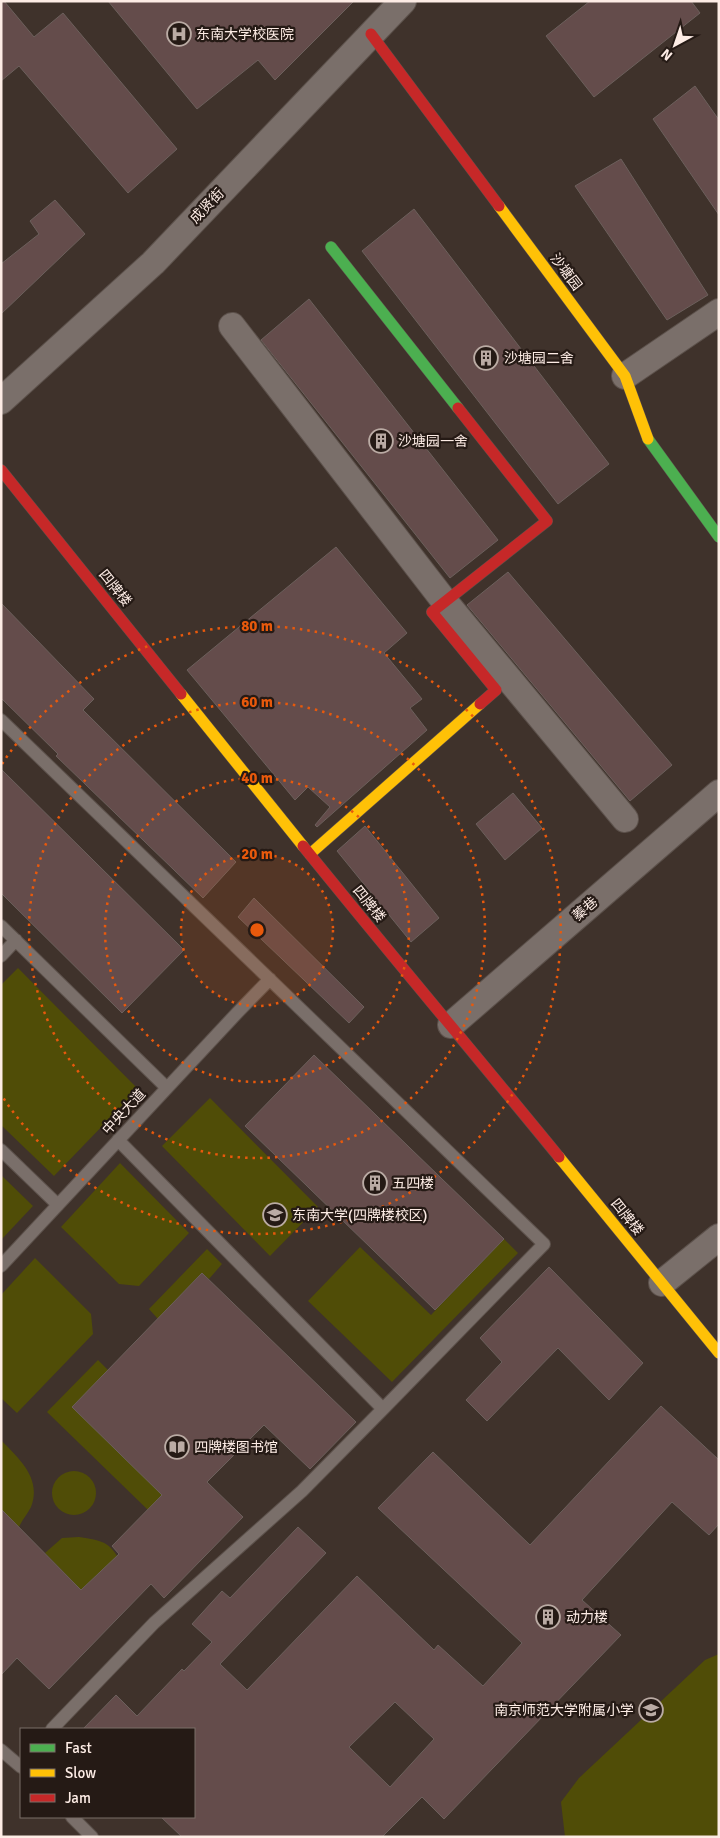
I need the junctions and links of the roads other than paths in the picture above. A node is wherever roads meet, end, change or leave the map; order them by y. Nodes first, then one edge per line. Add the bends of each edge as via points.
1 (403, 1) edge
2 (371, 34) junction
3 (331, 247) dead end
4 (719, 312) edge
5 (232, 326) dead end
6 (625, 376) junction
7 (1, 401) edge
8 (1, 470) edge
9 (719, 537) edge
10 (445, 602) junction
11 (1, 720) edge
12 (719, 793) edge
13 (625, 819) dead end
14 (310, 854) junction
15 (1, 926) edge
16 (16, 940) junction
17 (1, 956) edge
18 (270, 979) junction
19 (451, 1024) junction
20 (167, 1088) junction
21 (118, 1140) junction
22 (1, 1150) edge
23 (58, 1205) junction
24 (719, 1237) edge
25 (1, 1266) edge
26 (662, 1283) junction
27 (719, 1353) edge
28 (383, 1409) junction
29 (53, 1728) edge
30 (2, 1753) edge
31 (20, 1764) edge
32 (73, 1818) edge
33 (92, 1837) edge

1 - 2 street, 成贤街
2 - 6 street, 沙塘园
2 - 7 street, 成贤街 via 153,263
3 - 10 street via 547,521
4 - 6 street
5 - 10 street
6 - 9 street, 沙塘园 via 646,436
8 - 14 street, 四牌楼
10 - 13 street
10 - 14 street via 432,612 496,690
11 - 18 lane
12 - 19 street, 蓁巷
14 - 19 street, 四牌楼
15 - 16 lane
16 - 17 lane
16 - 20 lane
18 - 20 lane, 中央大道
18 - 28 lane via 544,1244
19 - 26 street, 四牌楼
20 - 21 lane, 中央大道
21 - 23 lane, 中央大道
21 - 28 lane
22 - 23 lane
23 - 25 lane, 中央大道
24 - 26 street
26 - 27 street, 四牌楼
28 - 29 lane via 302,1491 154,1623
30 - 31 lane
32 - 33 lane

